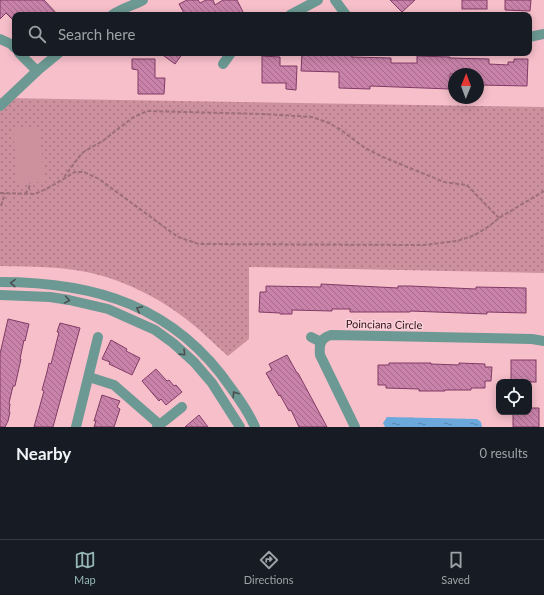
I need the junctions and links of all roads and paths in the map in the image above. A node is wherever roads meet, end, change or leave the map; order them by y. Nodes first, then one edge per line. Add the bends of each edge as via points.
1 (143, 0) edge
2 (318, 0) edge
3 (335, 0) edge
4 (123, 4) edge
5 (115, 12) edge
6 (296, 12) edge
7 (344, 12) edge
8 (544, 34) edge
9 (532, 36) edge
10 (0, 39) edge
11 (12, 45) edge
12 (22, 56) edge
13 (55, 56) edge
14 (229, 56) edge
15 (223, 64) dead end
16 (37, 71) junction
17 (0, 106) edge
18 (63, 178) junction
19 (30, 183) dead end
20 (544, 191) edge
21 (0, 193) edge
22 (5, 193) junction
23 (24, 194) junction
24 (1, 206) dead end
25 (499, 218) junction
26 (0, 282) edge
27 (0, 295) edge
28 (98, 336) dead end
29 (311, 337) dead end
30 (544, 341) edge
31 (320, 342) junction
32 (89, 376) junction
33 (182, 407) dead end
34 (158, 426) edge
35 (76, 427) edge
36 (240, 427) edge
37 (255, 427) edge
38 (355, 427) edge

1 - 4 street via 133,6
2 - 6 street
3 - 7 street
4 - 5 street
8 - 9 street
10 - 11 street
12 - 16 street
13 - 16 street
14 - 15 street
16 - 17 street
18 - 23 path via 35,194
18 - 25 path via 75,172 84,172 99,179 178,237 199,244 424,245 457,241 475,235
18 - 25 path via 82,153 132,118 147,111 312,118 329,123 383,157 444,182 467,185
19 - 23 path
20 - 25 path
21 - 22 path
22 - 23 path
22 - 24 path
37 -> 26 street via 222,375 181,333 161,319 112,296 51,284
27 -> 36 street via 69,300 108,309 155,330 194,362 212,383
28 - 32 street
29 - 31 street
30 - 31 street, Poinciana Circle via 331,335 324,337
31 - 38 street via 320,355
32 - 34 street via 114,385
32 - 35 street
33 - 34 street

